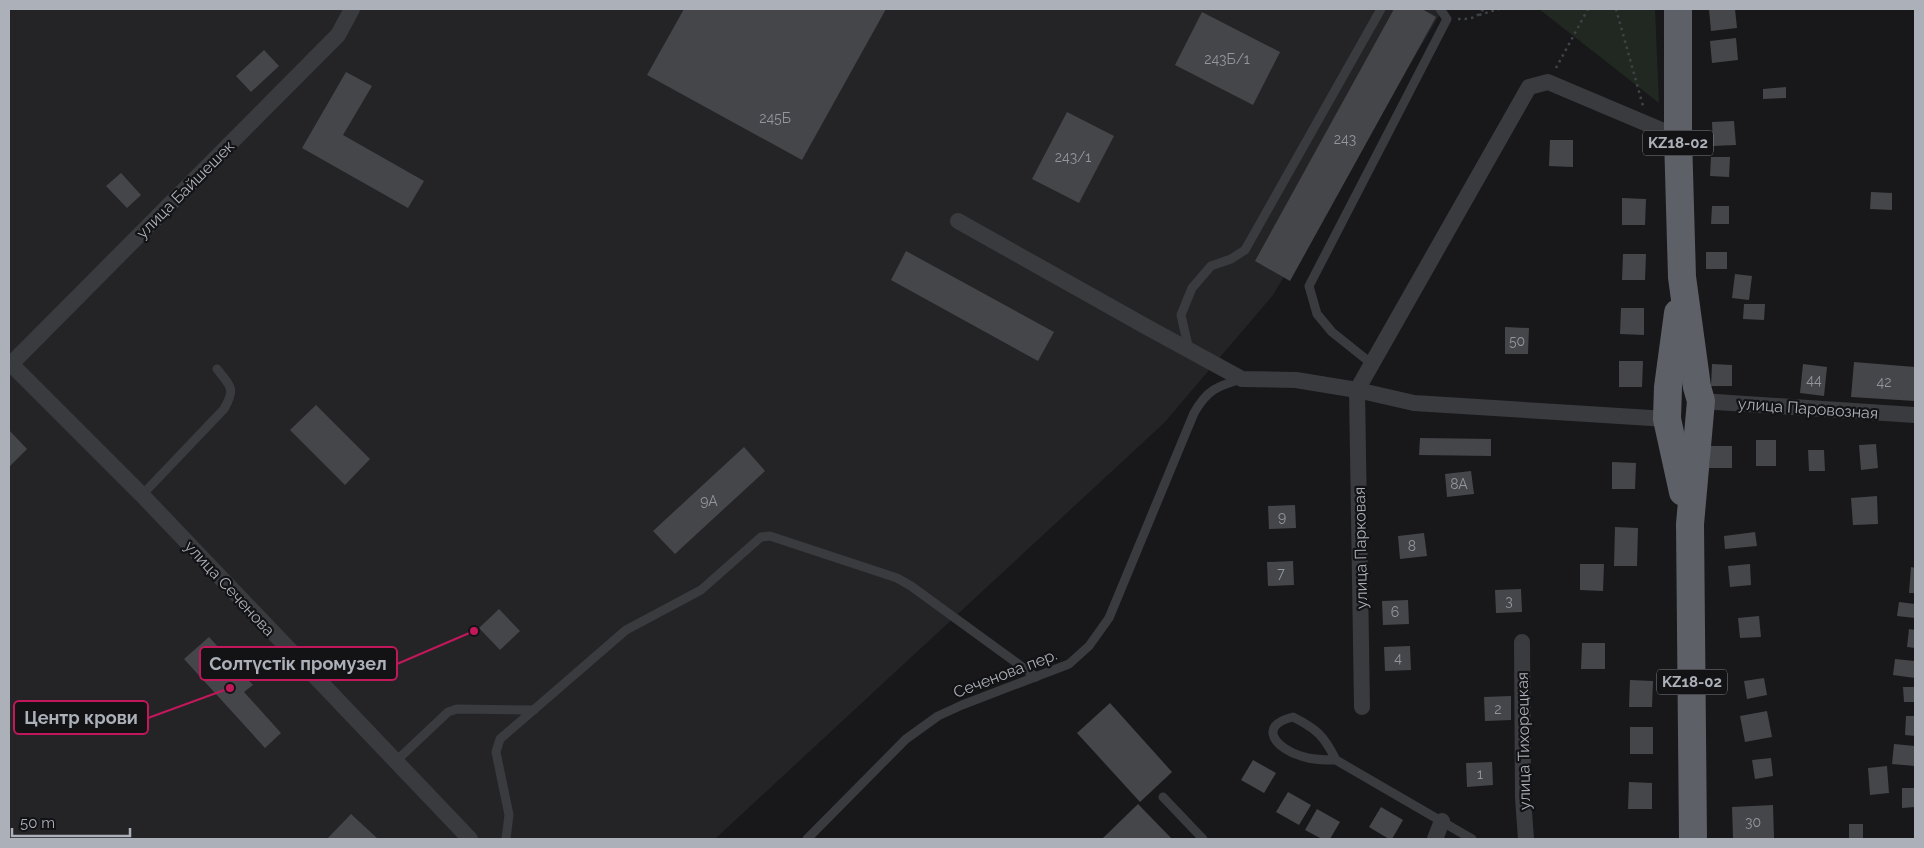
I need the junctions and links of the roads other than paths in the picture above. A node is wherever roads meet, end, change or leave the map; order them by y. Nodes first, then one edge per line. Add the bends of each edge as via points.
1 (352, 9) edge
2 (1381, 9) edge
3 (1440, 9) edge
4 (1678, 9) edge
5 (1678, 137) junction
6 (958, 221) dead end
7 (1682, 276) junction
8 (1190, 350) junction
9 (10, 363) edge
10 (1372, 364) junction
11 (217, 369) dead end
12 (1242, 378) junction
13 (1668, 387) junction
14 (1358, 390) junction
15 (1699, 394) junction
16 (1915, 415) edge
17 (1679, 431) junction
18 (142, 495) junction
19 (1522, 642) dead end
20 (1036, 677) junction
21 (1362, 707) dead end
22 (534, 710) junction
23 (1336, 760) junction
24 (395, 762) junction
25 (1163, 797) dead end
26 (1442, 821) junction
27 (470, 839) edge
28 (506, 839) edge
29 (807, 839) edge
30 (1203, 839) edge
31 (1435, 839) edge
32 (1472, 839) edge
33 (1526, 839) edge
34 (1693, 839) edge

1 - 9 street, улица Байшешек via 338,35
2 - 8 lane via 1245,250 1211,266 1192,288 1181,315
3 - 10 lane via 1447,19 1309,286 1317,314 1332,332
4 - 5 highway, KZ18-02
5 - 7 highway, KZ18-02
5 - 10 street via 1548,82 1529,87
6 - 8 street
7 - 13 highway, KZ18-02
7 - 15 highway, KZ18-02
8 - 12 street
9 - 18 street, улица Сеченова
10 - 14 street
11 - 18 lane via 232,387 232,396 224,410
12 - 14 street via 1296,380
12 - 20 lane, Сеченова пер. via 1220,385 1203,397 1109,618 1090,646 1069,664
13 - 15 highway via 1684,385
13 - 17 highway, KZ18-02
14 - 17 street via 1414,403
14 - 21 street, улица Парковая
15 - 16 street, улица Паровозная
15 - 17 highway, KZ18-02
17 - 34 highway, KZ18-02 via 1690,524
18 - 24 street, улица Сеченова
19 - 33 street, улица Тихорецкая
20 - 22 lane via 897,578 770,536 761,537 701,590 626,630
20 - 29 lane, Сеченова пер. via 938,716 906,739
22 - 24 lane via 457,709 448,712
22 - 28 lane via 500,739 496,752 509,816
23 - 23 lane via 1328,743 1312,726 1293,717 1274,725 1275,740 1283,748 1312,760
23 - 26 lane
24 - 27 street, улица Сеченова
25 - 30 lane
26 - 31 street
26 - 32 lane

